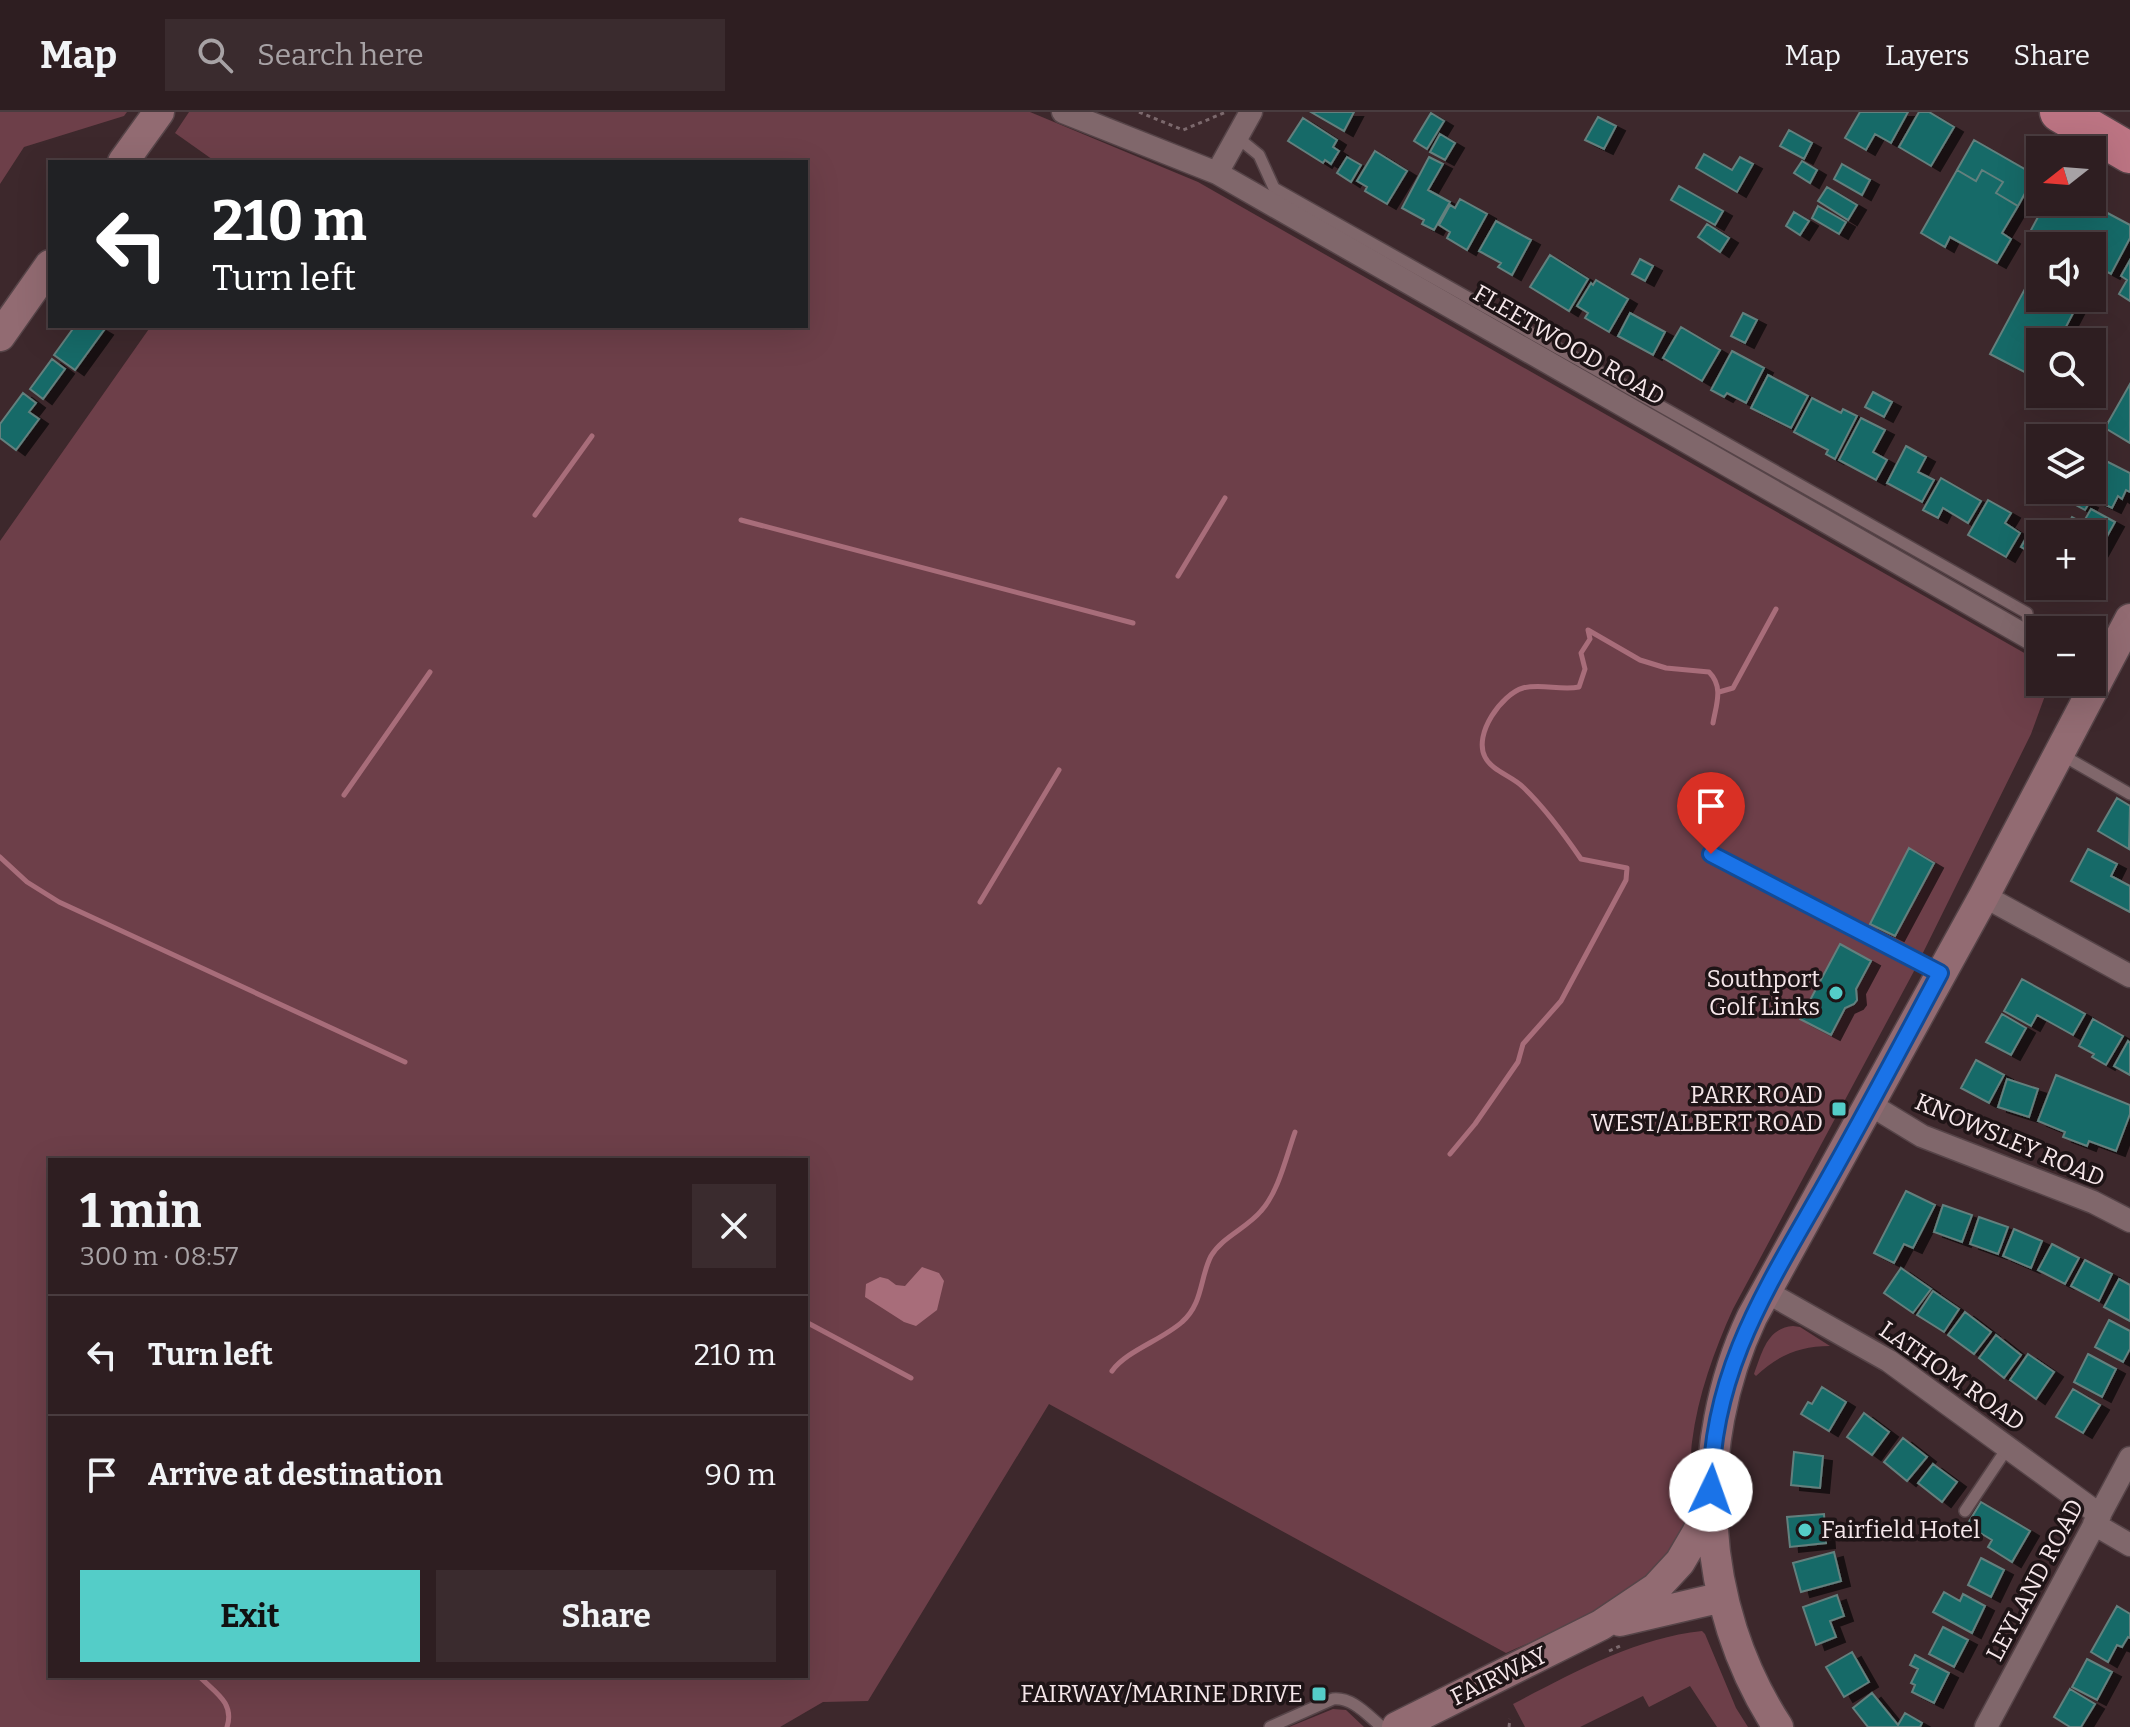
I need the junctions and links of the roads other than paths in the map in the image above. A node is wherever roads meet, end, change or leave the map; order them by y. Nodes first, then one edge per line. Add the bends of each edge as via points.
1 (159, 112) edge
2 (1063, 112) edge
3 (1251, 112) edge
4 (2060, 112) edge
5 (1237, 137) junction
6 (2130, 153) edge
7 (124, 160) edge
8 (1217, 173) junction
9 (48, 268) edge
10 (0, 336) edge
11 (2028, 616) edge
12 (2130, 619) edge
13 (2026, 636) edge
14 (2106, 663) edge
15 (2085, 696) edge
16 (2058, 753) junction
17 (2130, 794) edge
18 (1711, 854) dead end
19 (1984, 896) junction
20 (1940, 973) junction
21 (2130, 976) edge
22 (1871, 1105) junction
23 (2130, 1221) edge
24 (1765, 1291) junction
25 (2008, 1447) junction
26 (2130, 1458) edge
27 (1711, 1502) junction
28 (1965, 1511) dead end
29 (2097, 1520) junction
30 (2130, 1545) edge
31 (1723, 1597) junction
32 (1601, 1625) junction
33 (1270, 1727) edge
34 (1382, 1727) edge
35 (1397, 1727) edge
36 (1778, 1727) edge
37 (1986, 1727) edge

1 - 7 street
2 - 8 street, FLEETWOOD ROAD
3 - 5 street
4 - 6 highway
5 - 8 street
5 - 11 lane via 1259,155 1274,188
8 - 13 street, FLEETWOOD ROAD
9 - 10 street
12 - 14 street via 2118,650
15 - 16 street
16 - 17 lane
16 - 19 street
18 - 20 lane
19 - 20 street
19 - 21 street
20 - 22 street
22 - 23 street, KNOWSLEY ROAD via 1922,1136
22 - 24 street
24 - 25 street, LATHOM ROAD via 1889,1361
24 - 27 street via 1725,1386 1713,1446
25 - 28 lane
25 - 29 street, LATHOM ROAD
26 - 29 street, LEYLAND ROAD
27 - 31 street
27 - 32 street, FAIRWAY via 1680,1562 1656,1588
29 - 30 street, LATHOM ROAD
29 - 37 street, LEYLAND ROAD
31 - 32 street, FAIRWAY
31 - 36 street via 1737,1645
32 - 35 street, FAIRWAY
33 - 34 lane via 1342,1698

